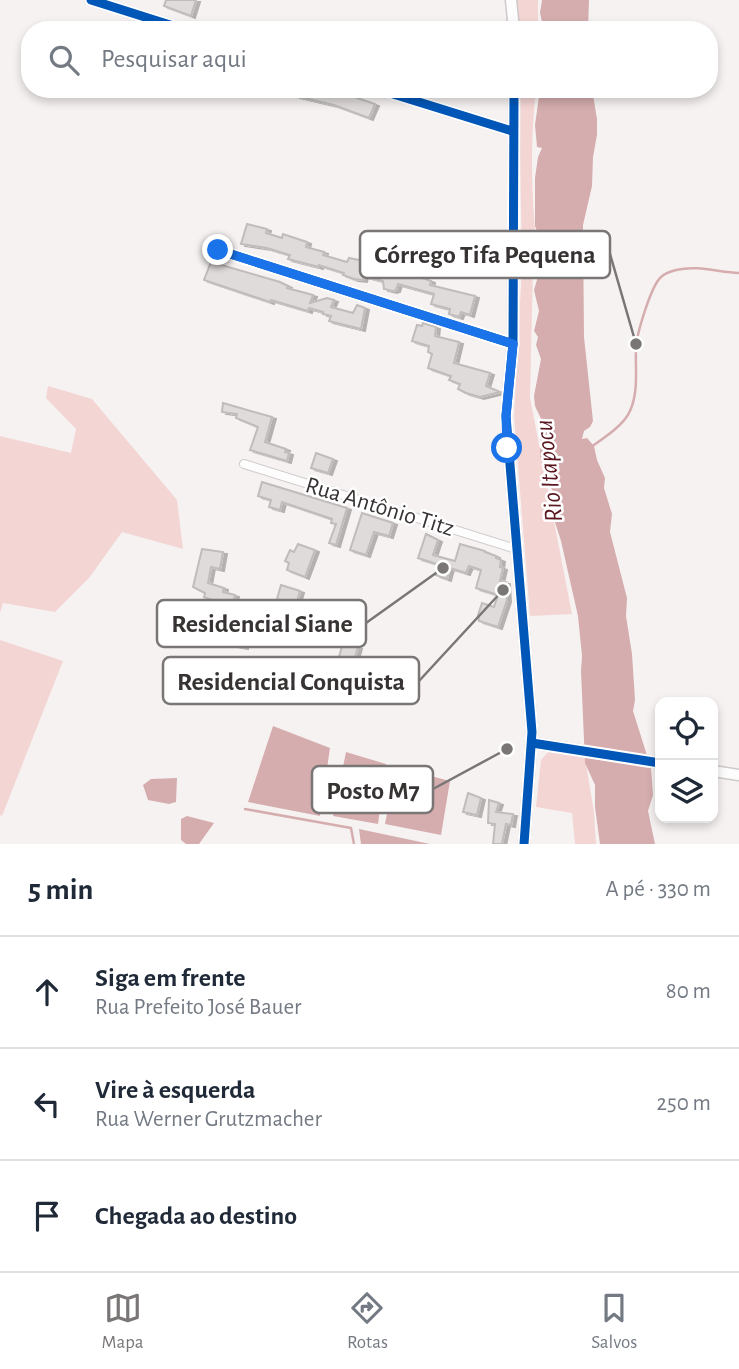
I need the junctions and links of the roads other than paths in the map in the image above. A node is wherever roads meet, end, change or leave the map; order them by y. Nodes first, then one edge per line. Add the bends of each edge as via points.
1 (91, 0) edge
2 (511, 0) edge
3 (124, 5) edge
4 (164, 21) edge
5 (513, 21) edge
6 (406, 98) edge
7 (514, 98) edge
8 (512, 131) junction
9 (218, 250) dead end
10 (513, 344) junction
11 (244, 464) dead end
12 (516, 549) junction
13 (532, 743) junction
14 (655, 761) edge
15 (718, 772) edge
16 (739, 775) edge
17 (524, 844) edge

1 - 3 street
2 - 5 street
3 - 4 street
6 - 8 street
7 - 8 street
8 - 10 street
9 - 10 street
10 - 12 street via 506,416
11 - 12 street, Rua Antônio Titz
12 - 13 street
13 - 14 street
13 - 17 street
15 - 16 street

